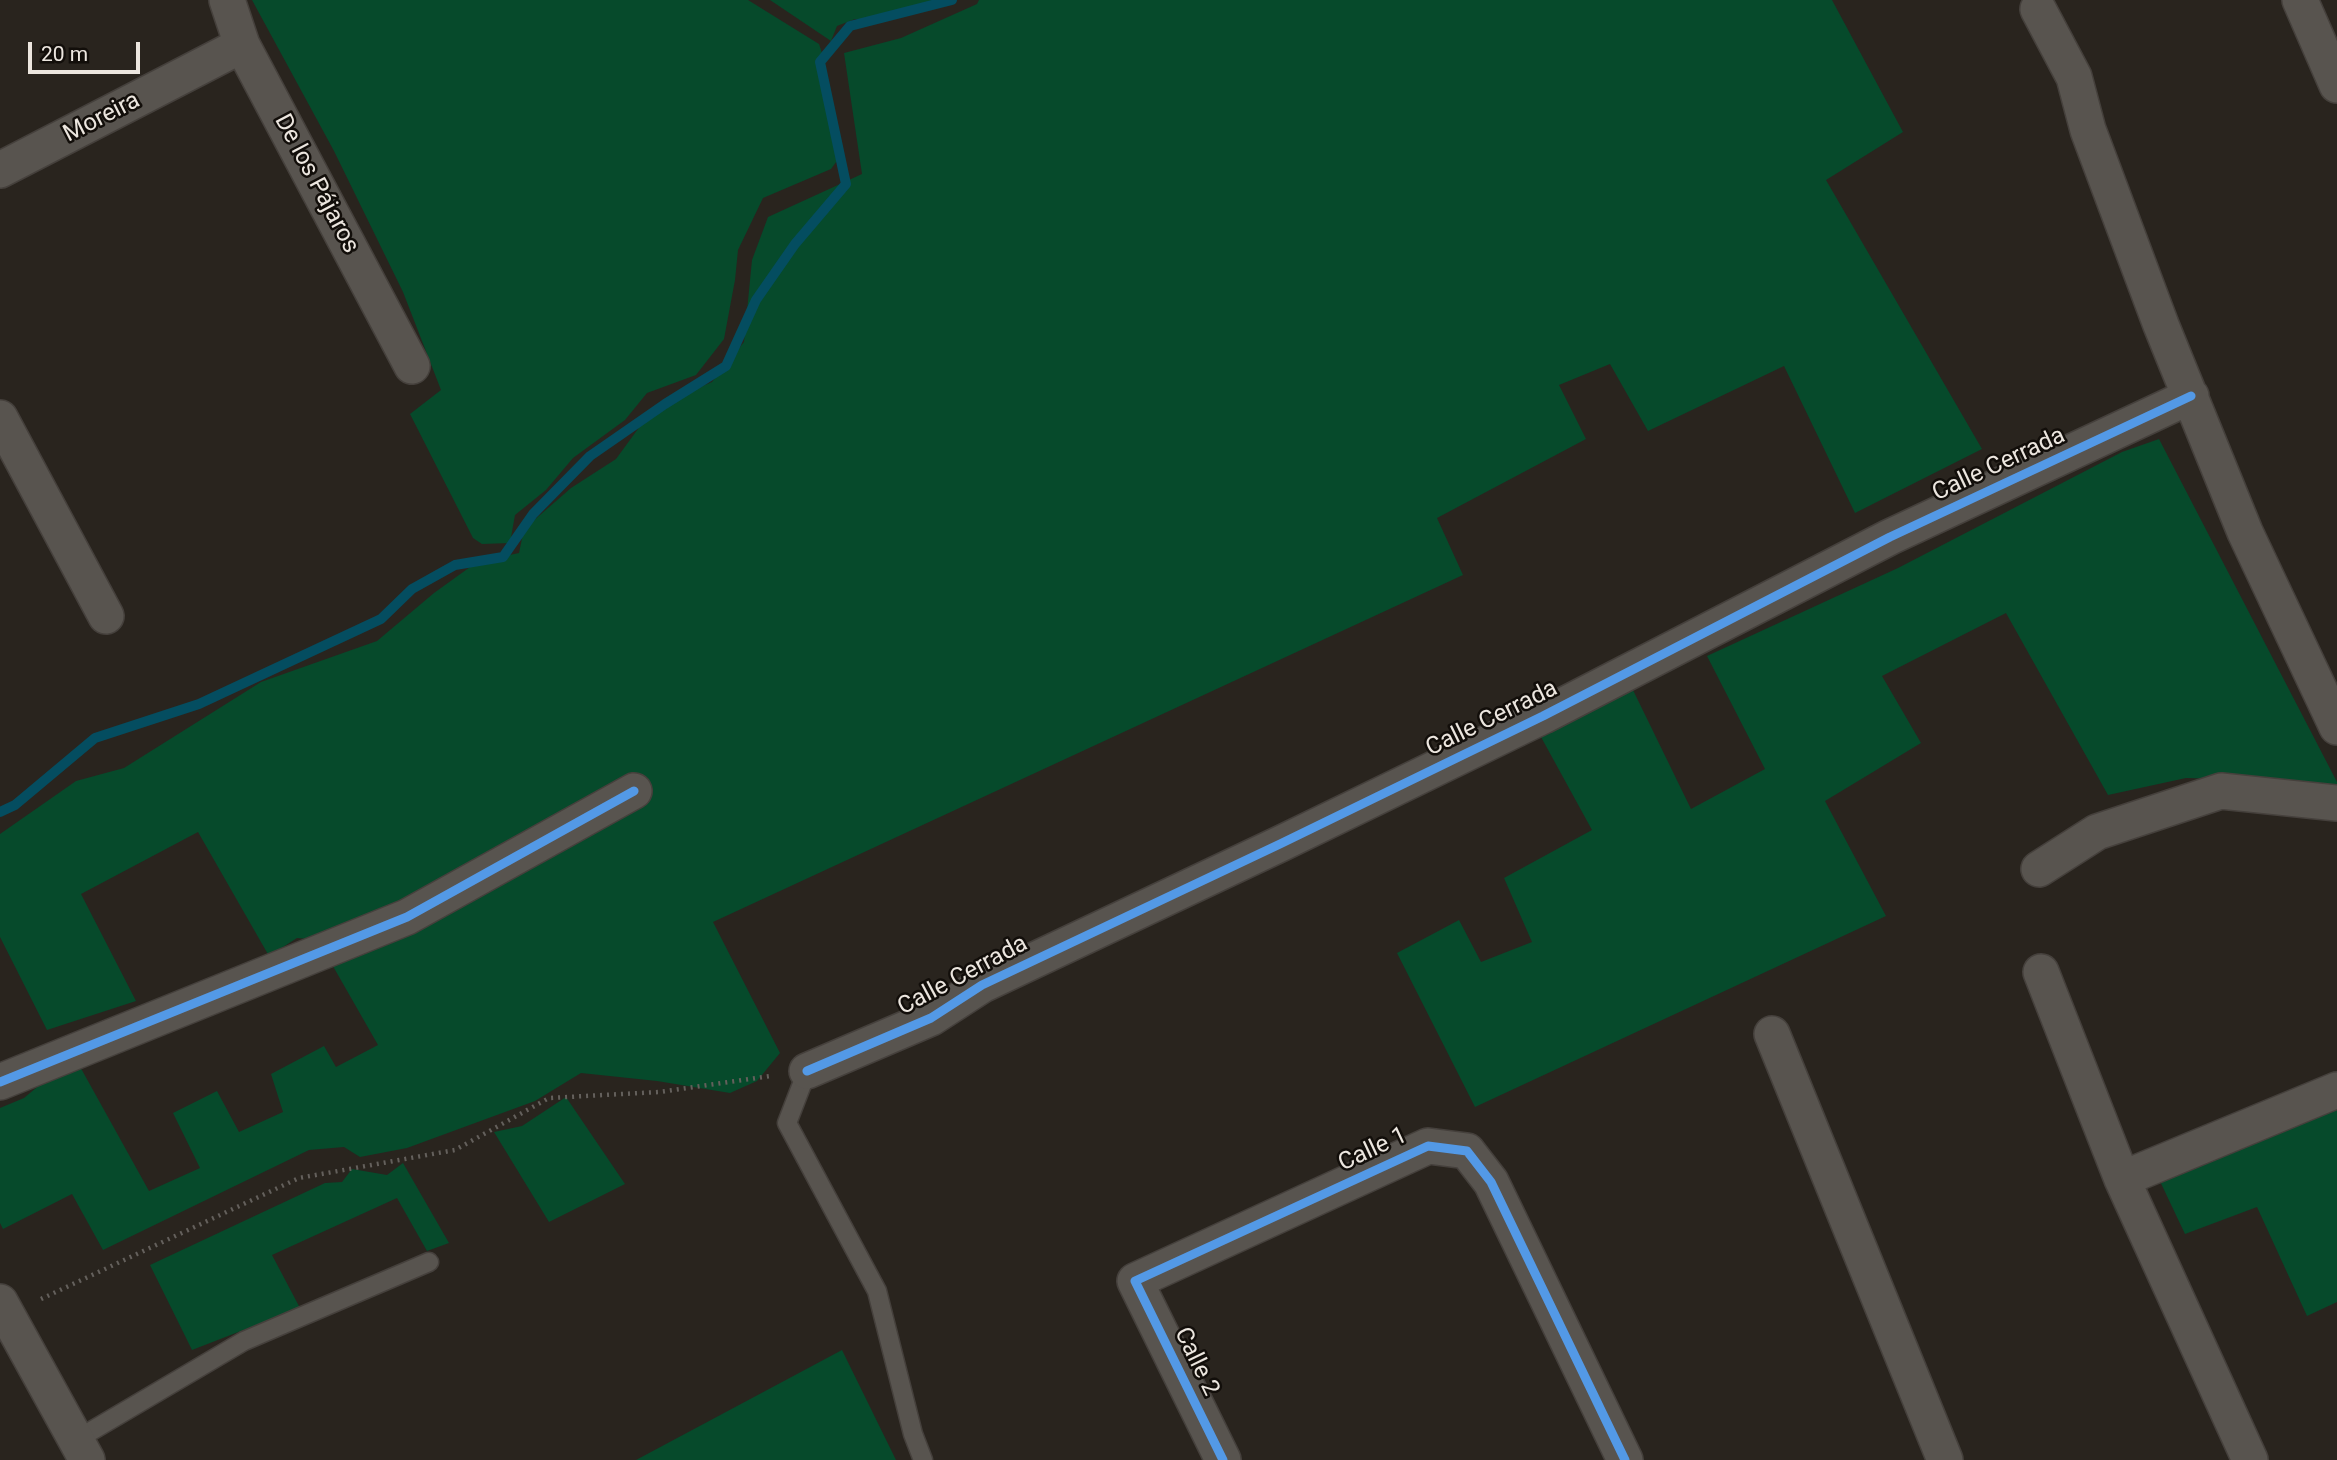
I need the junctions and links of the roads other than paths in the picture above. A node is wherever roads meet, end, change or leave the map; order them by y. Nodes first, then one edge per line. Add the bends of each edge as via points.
1 (227, 0) edge
2 (2300, 0) edge
3 (2038, 9) dead end
4 (242, 46) junction
5 (2337, 85) edge
6 (0, 170) edge
7 (412, 366) dead end
8 (2191, 396) junction
9 (0, 418) edge
10 (106, 616) dead end
11 (2337, 727) edge
12 (634, 791) dead end
13 (2337, 803) edge
14 (2039, 869) dead end
15 (2040, 972) dead end
16 (1772, 1034) dead end
17 (807, 1071) joint
18 (0, 1082) edge
19 (2337, 1090) edge
20 (2122, 1179) junction
21 (429, 1262) dead end
22 (1135, 1282) joint
23 (3, 1309) edge
24 (82, 1450) edge
25 (923, 1460) edge
26 (1223, 1460) edge
27 (1625, 1460) edge
28 (1945, 1460) edge
29 (2250, 1460) edge

1 - 4 street, De los Pájaros
2 - 5 street
3 - 8 street via 2074,77 2088,130
4 - 6 street, Moreira
4 - 7 street, De los Pájaros
8 - 11 street via 2245,532
8 - 17 street, Calle Cerrada via 1890,537 1543,716 982,985 931,1018
9 - 10 street
12 - 18 street via 407,917
13 - 14 street via 2221,791 2097,832
15 - 20 street
16 - 28 street
17 - 25 lane via 787,1123 877,1291
19 - 20 street
20 - 29 street
21 - 24 lane via 244,1341
22 - 26 street, Calle 2
22 - 27 street, Calle 1 via 1427,1146 1467,1151 1491,1182
23 - 24 street

